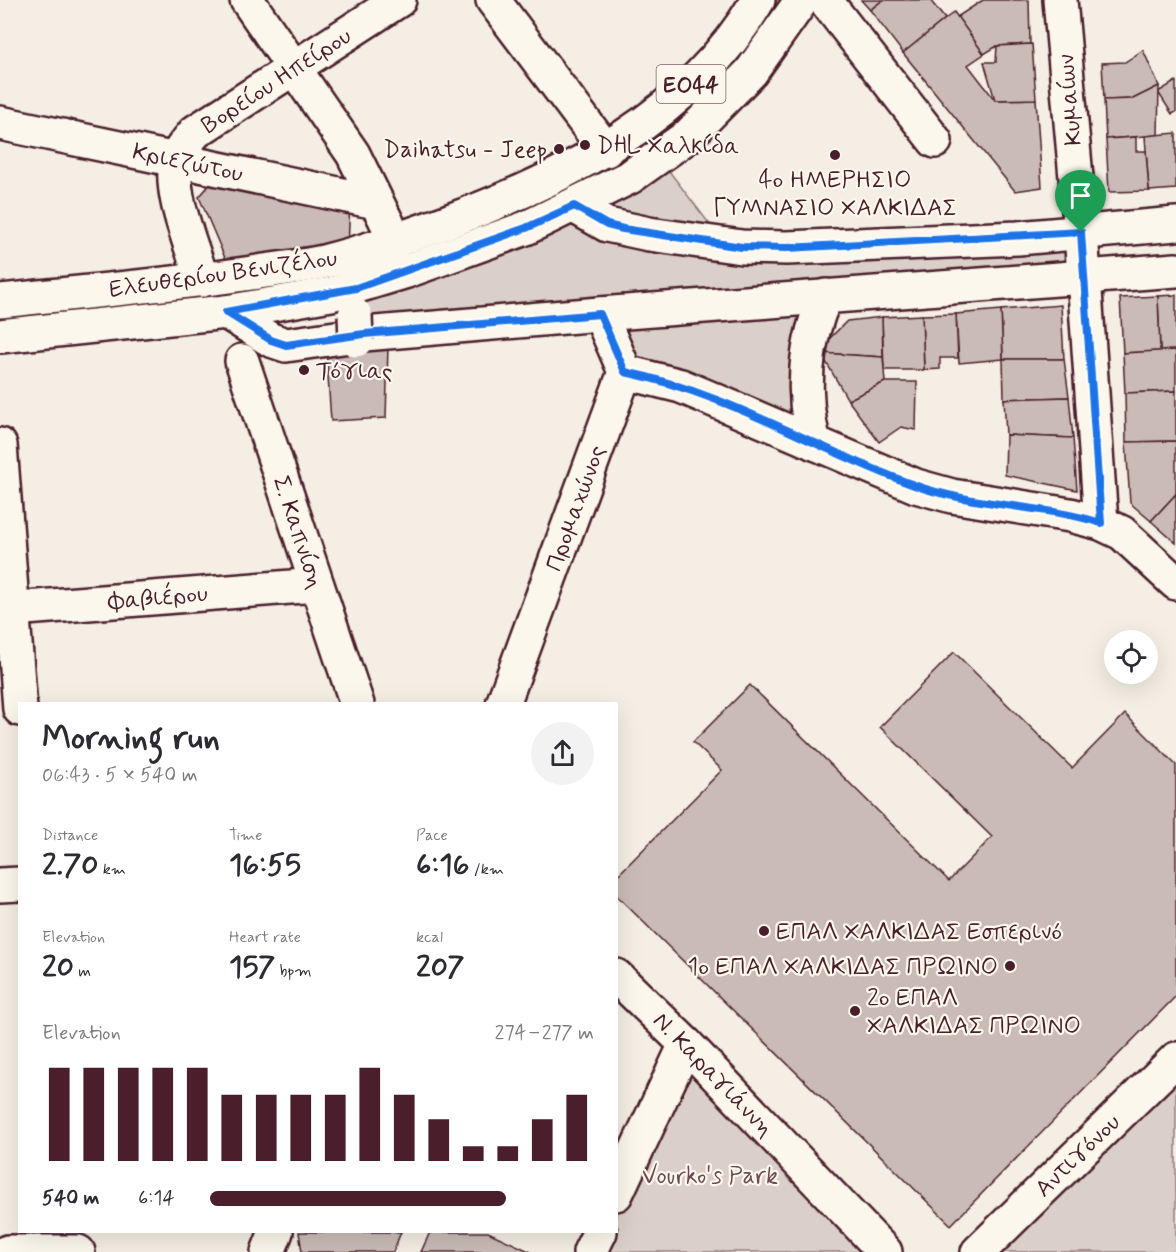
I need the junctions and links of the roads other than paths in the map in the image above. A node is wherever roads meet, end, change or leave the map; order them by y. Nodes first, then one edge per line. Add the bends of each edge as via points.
1 (247, 0) edge
2 (399, 0) edge
3 (493, 0) edge
4 (758, 0) edge
5 (802, 0) edge
6 (825, 0) edge
7 (1060, 0) edge
8 (293, 68) junction
9 (0, 123) edge
10 (934, 141) dead end
11 (606, 150) junction
12 (177, 159) junction
13 (376, 202) junction
14 (574, 206) junction
15 (1176, 224) edge
16 (1081, 232) junction
17 (396, 241) junction
18 (1176, 270) edge
19 (1084, 277) junction
20 (202, 280) junction
21 (331, 294) junction
22 (826, 296) junction
23 (0, 301) edge
24 (226, 312) junction
25 (600, 314) junction
26 (356, 334) dead end
27 (0, 336) edge
28 (242, 361) dead end
29 (625, 372) junction
30 (814, 442) junction
31 (0, 445) edge
32 (1101, 523) junction
33 (1176, 583) edge
34 (316, 585) junction
35 (6, 609) edge
36 (19, 702) edge
37 (356, 702) edge
38 (504, 702) edge
39 (18, 884) edge
40 (0, 885) edge
41 (618, 978) edge
42 (686, 1044) junction
43 (1176, 1059) edge
44 (618, 1190) edge
45 (58, 1233) edge
46 (276, 1233) edge
47 (600, 1233) edge
48 (8, 1252) edge
49 (60, 1252) edge
50 (78, 1252) edge
51 (268, 1252) edge
52 (591, 1252) edge
53 (885, 1252) edge
54 (978, 1252) edge

1 - 8 street
2 - 8 street, Βορείου Ηπείρου
3 - 11 street
4 - 11 street, ΕΟ44 via 722,52 695,81
5 - 14 street, ΕΟ44 via 751,72 687,136 630,177
6 - 10 street
7 - 16 street, Κυμαίων
8 - 12 street, Βορείου Ηπείρου via 195,132
8 - 13 street via 353,154
9 - 12 street, Κριεζώτου
11 - 17 street, Ελευθερίου Βενιζέλου / ΕΟ44 via 512,198
12 - 13 street, Κριεζώτου
12 - 20 street via 175,191
13 - 17 street
14 - 16 street via 607,225 623,229 742,247
14 - 21 street, Ελευθερίου Βενιζέλου / ΕΟ44 via 526,228
15 - 16 street
16 - 19 street, Κυμαίων
17 - 20 street, Ελευθερίου Βενιζέλου / ΕΟ44 via 322,262
18 - 19 street
19 - 22 street
19 - 32 street, Κυμαίων
20 - 23 street, Ελευθερίου Βενιζέλου / ΕΟ44
21 - 24 street, Ελευθερίου Βενιζέλου / ΕΟ44
21 - 26 street via 340,300 350,297
22 - 25 street
22 - 30 street via 808,355 806,399
24 - 25 street via 286,345 364,334
24 - 27 street, Ελευθερίου Βενιζέλου / ΕΟ44
25 - 29 street
28 - 34 street, Σ. Καπνίση
29 - 30 street via 681,386
29 - 38 street, Προμαχώνος
30 - 32 street via 916,486
31 - 35 street
32 - 33 street via 1122,533
34 - 35 street, Φαβιέρου
34 - 37 street, Σ. Καπνίση
35 - 36 street
39 - 40 street
41 - 42 street, Ν. Καραγιάννη
42 - 44 street
42 - 53 street, Ν. Καραγιάννη
43 - 54 street, Αντιγόνου
45 - 49 street
46 - 51 street
47 - 52 street
48 - 49 street
49 - 50 street

